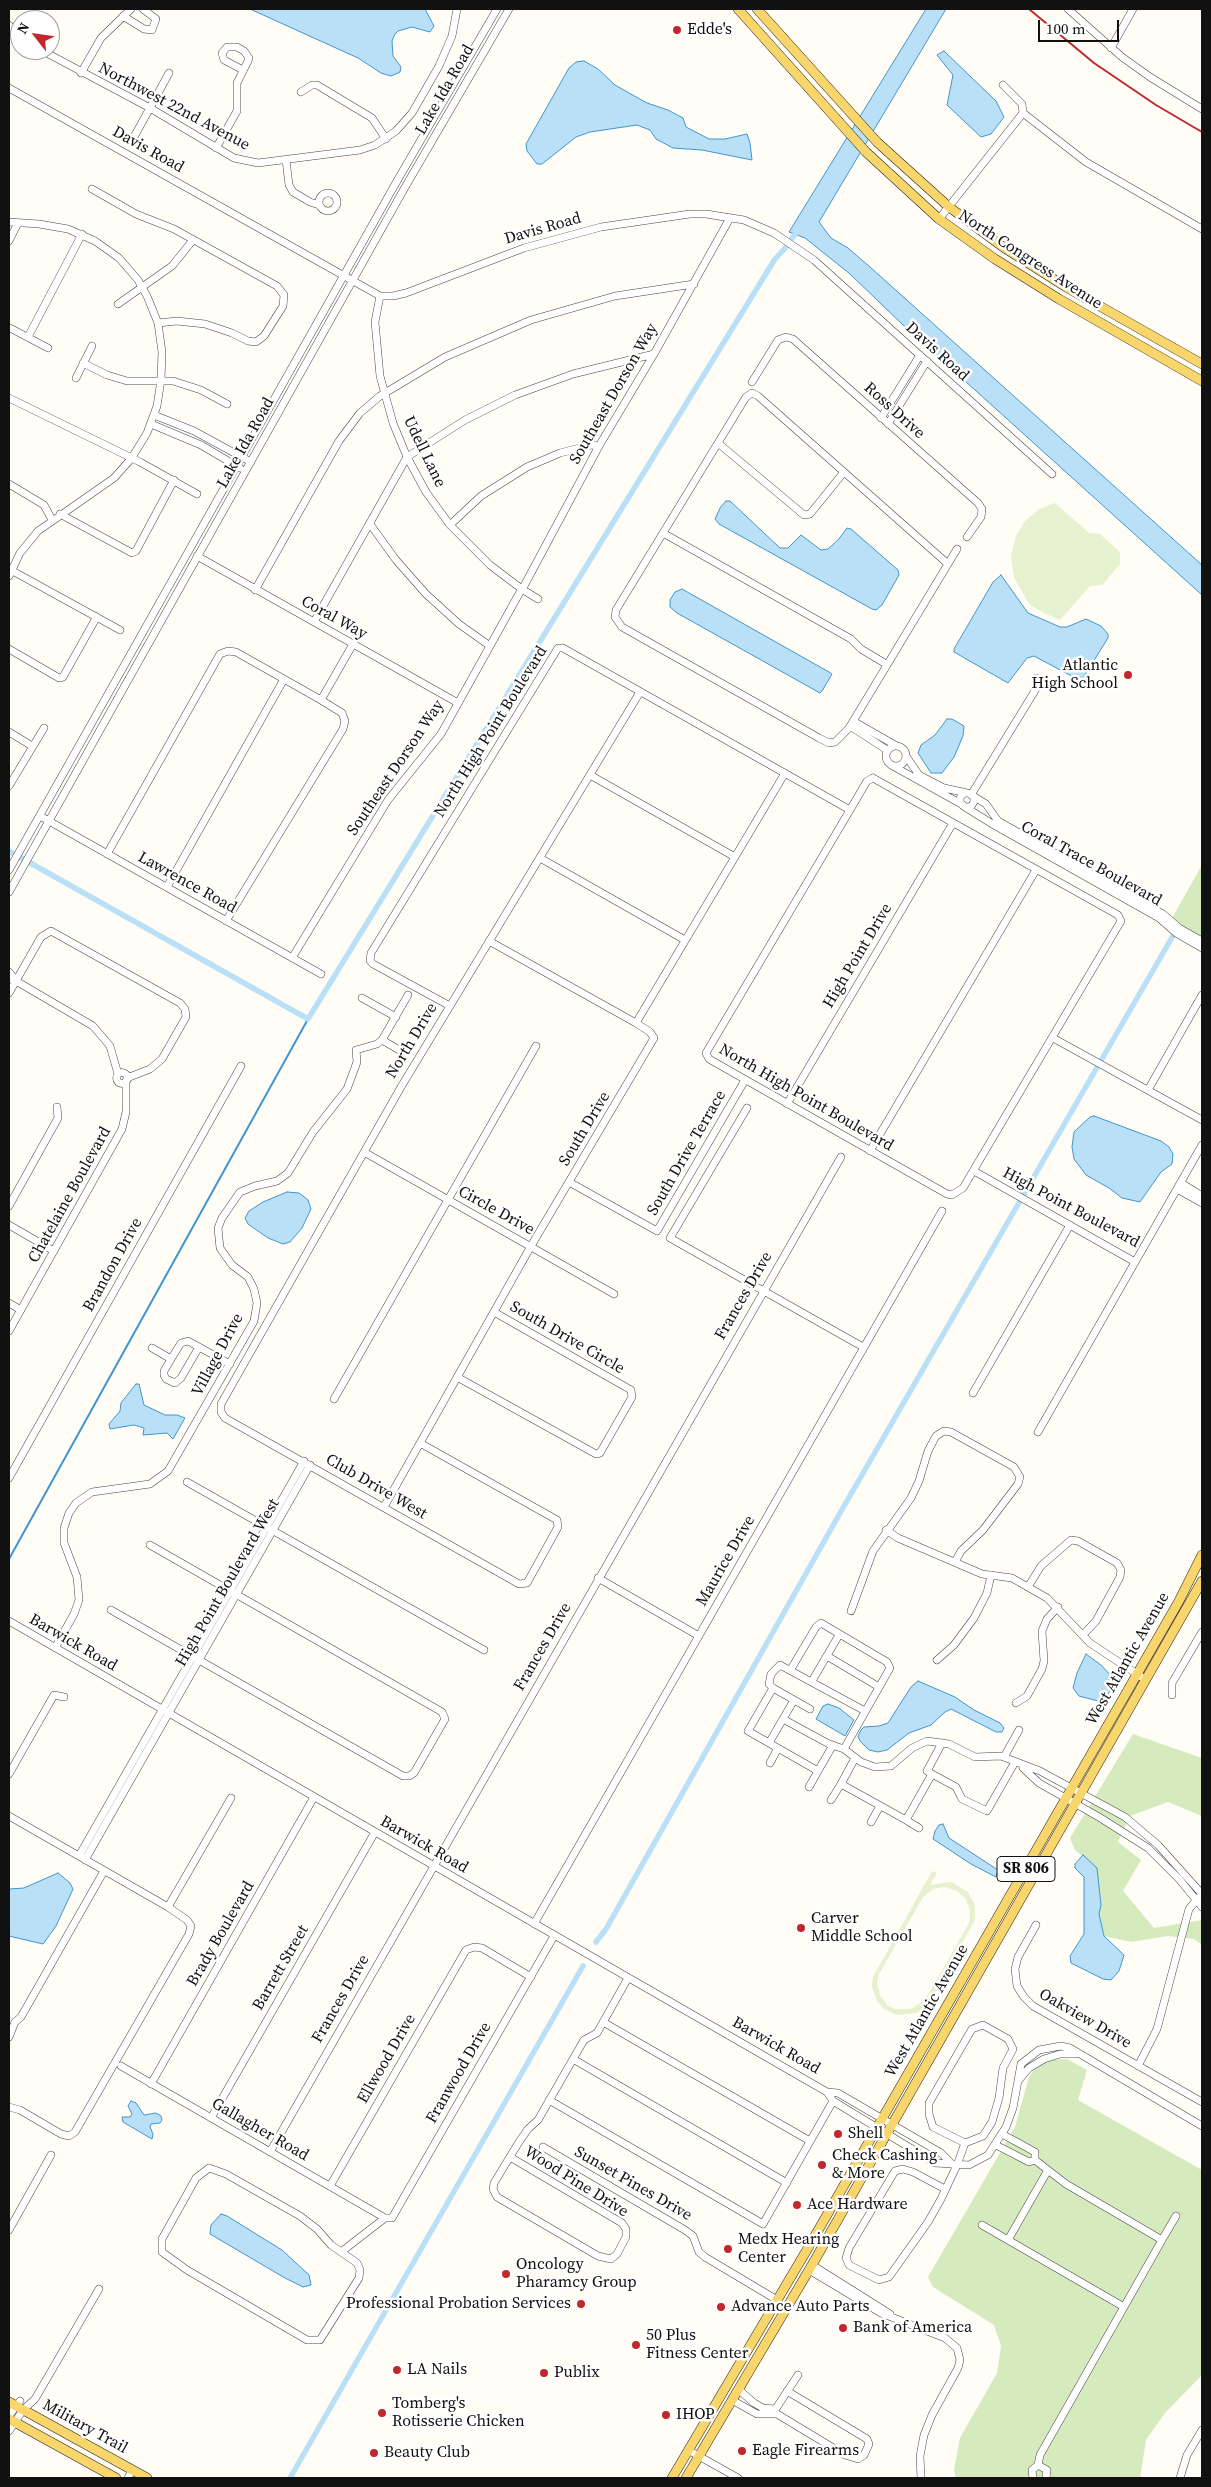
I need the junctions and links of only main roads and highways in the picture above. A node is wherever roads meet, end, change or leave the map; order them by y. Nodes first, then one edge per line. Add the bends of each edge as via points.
1 (738, 9) edge
2 (758, 9) edge
3 (786, 63) junction
4 (810, 68) junction
5 (1202, 364) edge
6 (1202, 381) edge
7 (1202, 1554) edge
8 (1202, 1581) edge
9 (785, 2287) junction
10 (777, 2300) junction
11 (785, 2311) junction
12 (775, 2327) junction
13 (17, 2405) edge
14 (11, 2419) edge
15 (137, 2476) edge
16 (116, 2478) edge
17 (672, 2478) edge
18 (686, 2478) edge

1 - 3 main road, North Congress Avenue
2 - 4 main road, North Congress Avenue
3 - 4 main road
3 - 6 main road, North Congress Avenue via 866,152 940,218 1058,299
4 - 5 main road, North Congress Avenue via 877,142 949,207 1003,247 1066,287
7 - 9 main road, West Atlantic Avenue / SR 806 via 1137,1675
8 - 11 main road, West Atlantic Avenue / SR 806
9 - 10 main road, West Atlantic Avenue / SR 806
9 - 11 main road
10 - 12 main road
10 - 17 main road, West Atlantic Avenue / SR 806
11 - 12 main road, West Atlantic Avenue / SR 806
12 - 18 main road, West Atlantic Avenue / SR 806
13 - 15 main road, Military Trail
14 - 16 main road, Military Trail

